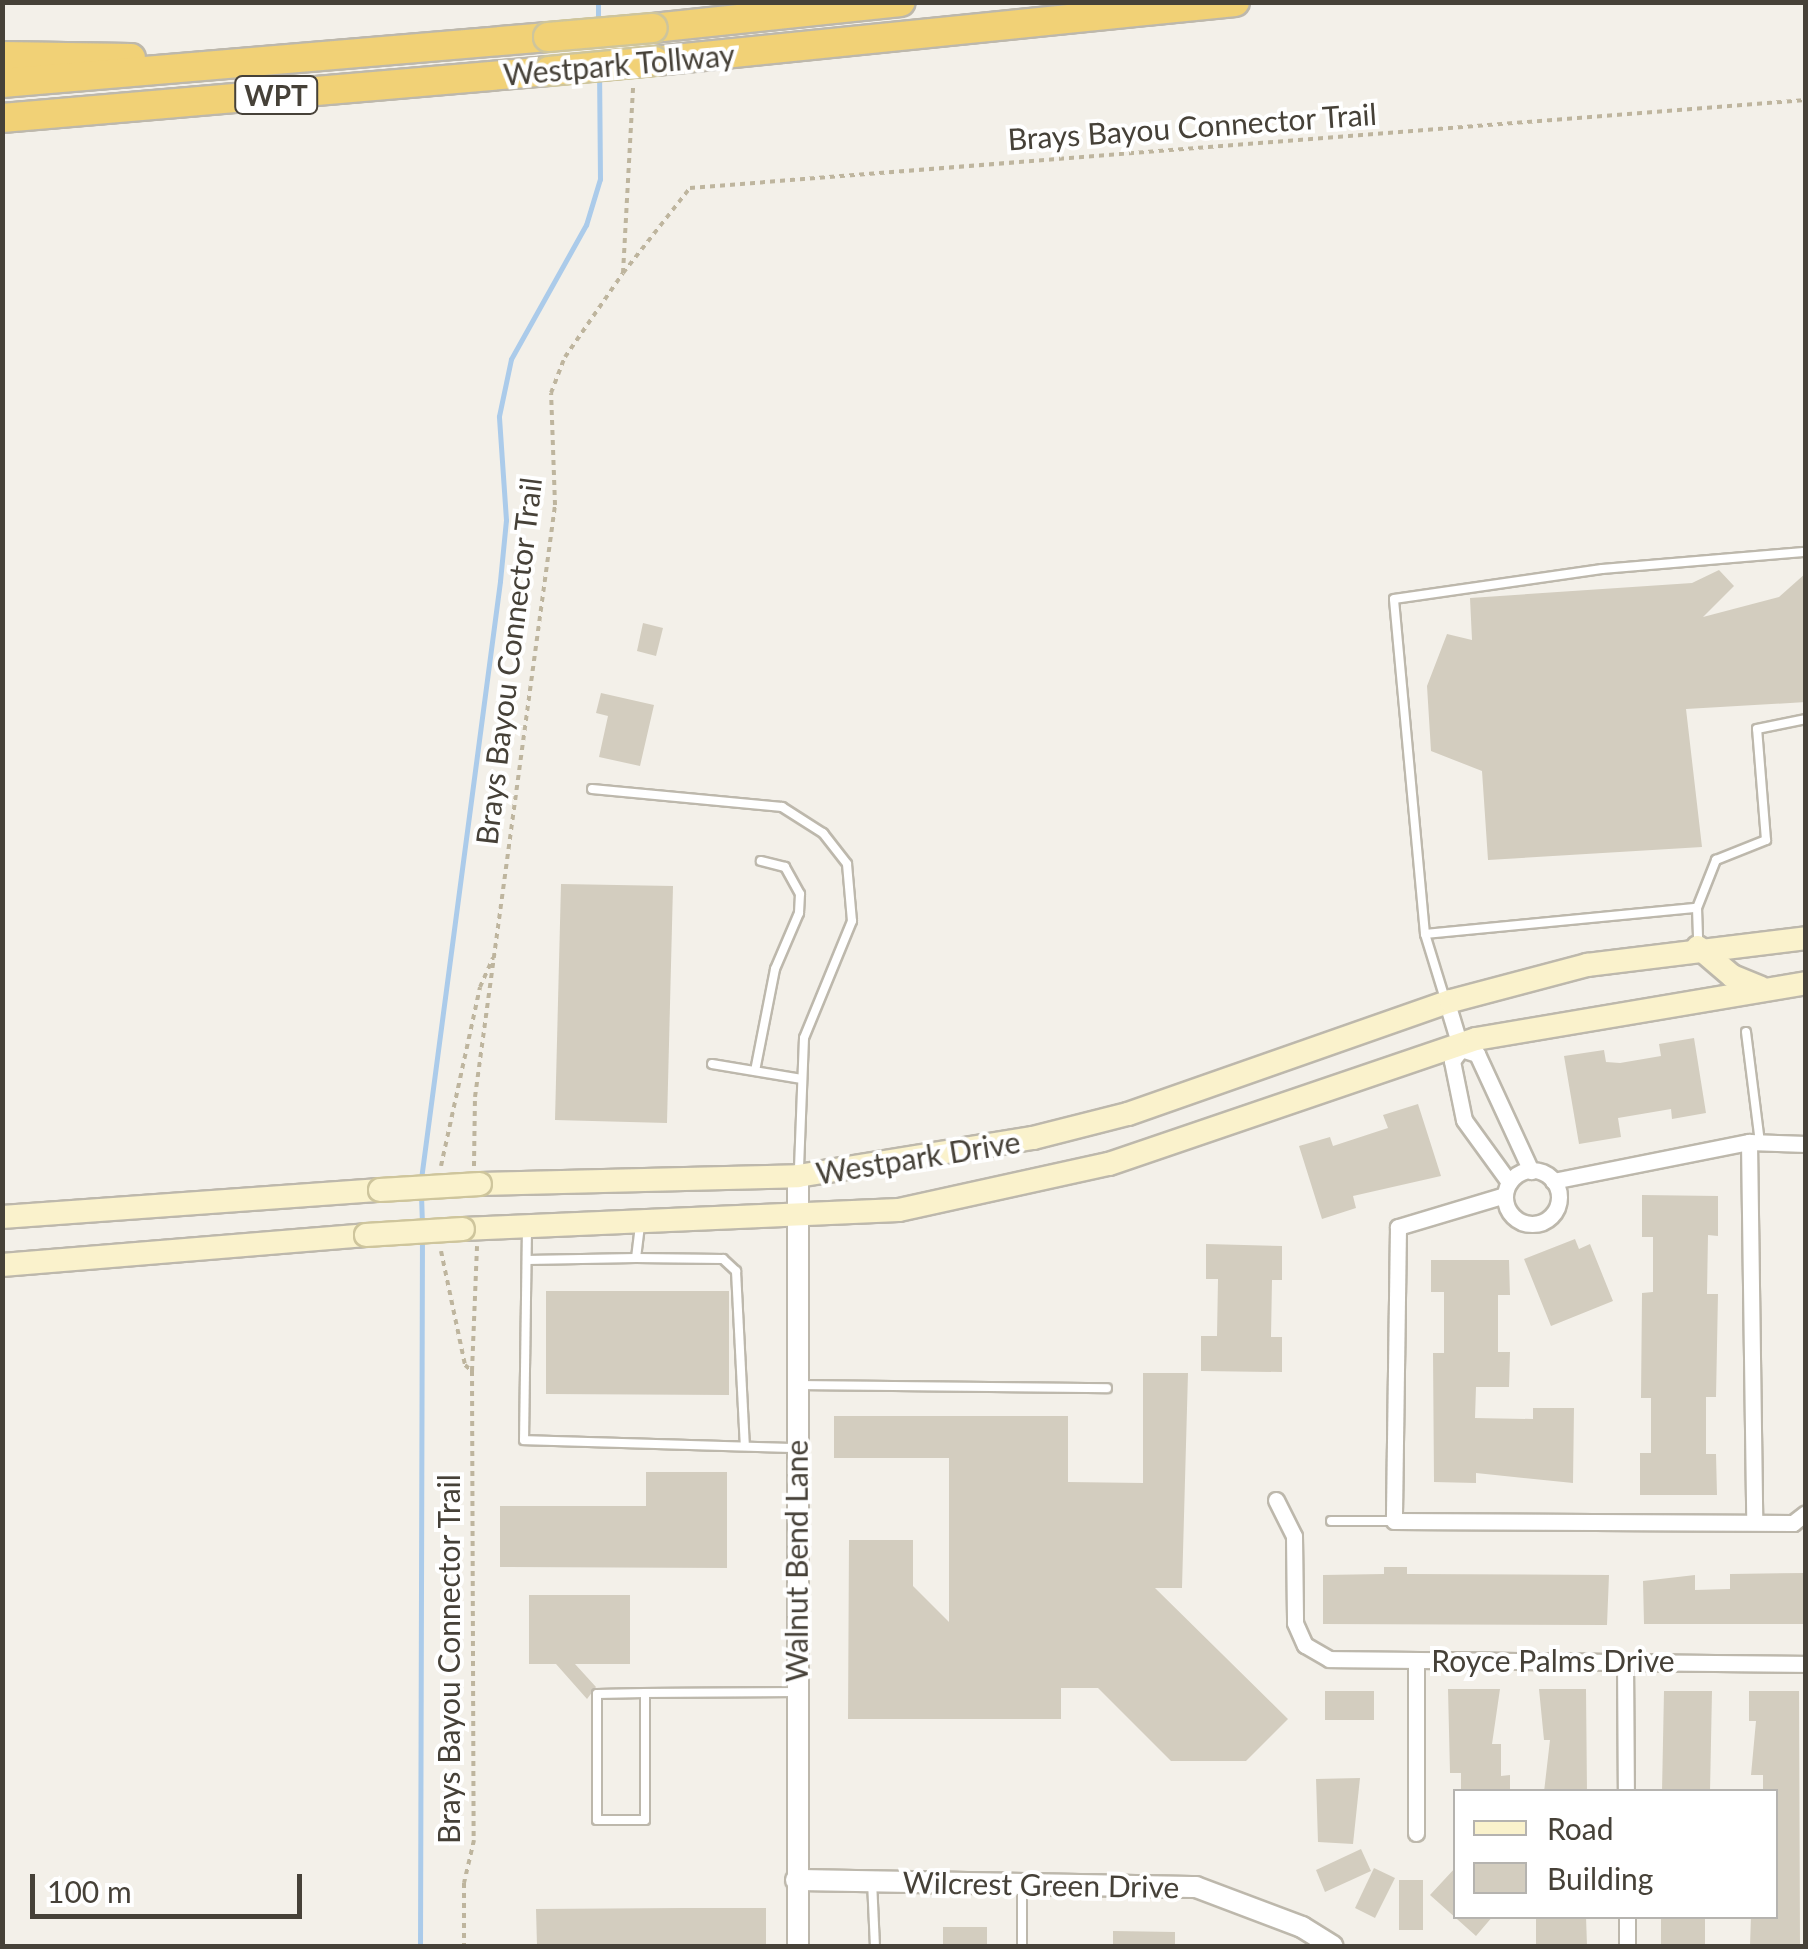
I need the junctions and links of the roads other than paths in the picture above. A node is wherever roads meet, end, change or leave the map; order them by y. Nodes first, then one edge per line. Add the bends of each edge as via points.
1 (900, 2) edge
2 (1234, 2) edge
3 (2, 56) edge
4 (302, 59) junction
5 (2, 83) edge
6 (2, 118) edge
7 (1806, 552) edge
8 (1806, 719) edge
9 (592, 790) dead end
10 (760, 861) dead end
11 (1696, 908) junction
12 (1425, 934) junction
13 (1806, 938) edge
14 (1698, 947) junction
15 (1806, 983) edge
16 (1761, 988) junction
17 (1446, 1003) junction
18 (1746, 1032) dead end
19 (1460, 1046) junction
20 (712, 1064) dead end
21 (755, 1071) junction
22 (802, 1078) junction
23 (1234, 1078) junction
24 (1248, 1117) junction
25 (1033, 1138) junction
26 (1755, 1142) junction
27 (1806, 1144) edge
28 (1531, 1171) junction
29 (798, 1176) junction
30 (1043, 1181) junction
31 (1553, 1181) junction
32 (1507, 1189) junction
33 (2, 1217) edge
34 (798, 1218) junction
35 (640, 1223) junction
36 (527, 1227) junction
37 (636, 1258) junction
38 (527, 1260) junction
39 (2, 1265) edge
40 (796, 1385) junction
41 (1107, 1388) dead end
42 (745, 1446) junction
43 (796, 1448) junction
44 (1276, 1500) dead end
45 (1801, 1519) edge
46 (1331, 1521) dead end
47 (1394, 1521) junction
48 (1754, 1522) junction
49 (1416, 1660) junction
50 (1625, 1661) junction
51 (1806, 1664) edge
52 (796, 1692) junction
53 (645, 1693) junction
54 (1626, 1789) edge
55 (1416, 1833) dead end
56 (796, 1880) junction
57 (872, 1880) junction
58 (1022, 1882) junction
59 (1627, 1919) edge
60 (798, 1946) edge
61 (875, 1946) edge
62 (1022, 1946) edge
63 (1333, 1946) edge
64 (1627, 1946) edge

1 - 4 highway, Westpark Tollway / WPT, bridge
2 - 6 highway, Westpark Tollway / WPT, bridge via 644,70 549,70
3 - 4 highway
4 - 5 highway, Westpark Tollway / WPT
7 - 12 lane via 1602,568 1394,599
8 - 11 lane via 1758,729 1766,840 1716,860
9 - 22 lane via 782,808 823,832 847,864 852,921 804,1038
10 - 21 lane via 784,867 800,894 768,998
11 - 12 lane
11 - 14 lane
12 - 17 lane
13 - 14 main road, Westpark Drive
14 - 16 main road via 1732,976
14 - 17 main road, Westpark Drive via 1587,965
15 - 16 main road, Westpark Drive
16 - 19 main road, Westpark Drive
17 - 19 street
17 - 23 main road, Westpark Drive
18 - 26 lane
19 - 24 main road, Westpark Drive
19 - 28 street via 1478,1054
19 - 32 street via 1452,1061 1464,1120
20 - 21 lane
21 - 22 lane
22 - 29 lane
23 - 24 main road
23 - 25 main road, Westpark Drive
24 - 30 main road, Westpark Drive
25 - 29 main road, Westpark Drive
25 - 30 main road
26 - 27 street
26 - 31 street
26 - 48 street
28 - 31 street
28 - 32 street
29 - 33 main road, Westpark Drive, bridge via 480,1184
29 - 34 street, Walnut Bend Lane
30 - 34 main road, Westpark Drive via 899,1210
31 - 32 street via 1558,1206 1538,1224 1512,1216
32 - 47 street via 1398,1227
34 - 35 main road, Westpark Drive
34 - 40 street, Walnut Bend Lane
35 - 36 main road, Westpark Drive
35 - 37 lane
36 - 38 lane
36 - 39 main road, Westpark Drive, bridge
37 - 38 lane
37 - 42 lane via 723,1260 736,1271
38 - 42 lane via 524,1440
40 - 41 lane
40 - 43 street, Walnut Bend Lane
42 - 43 lane
43 - 52 street, Walnut Bend Lane
44 - 49 street, Royce Palms Drive via 1294,1536 1295,1623 1305,1645 1329,1660
45 - 48 street
46 - 47 lane
47 - 48 street
49 - 50 street, Royce Palms Drive
49 - 55 street
50 - 51 street, Royce Palms Drive
50 - 54 street
52 - 53 lane
52 - 56 street, Walnut Bend Lane
53 - 53 lane via 597,1694 596,1820 645,1820
56 - 57 street, Wilcrest Green Drive
56 - 60 street, Walnut Bend Lane
57 - 58 street, Wilcrest Green Drive
57 - 61 lane
58 - 62 lane
58 - 63 street, Wilcrest Green Drive via 1196,1887 1302,1926
59 - 64 street

